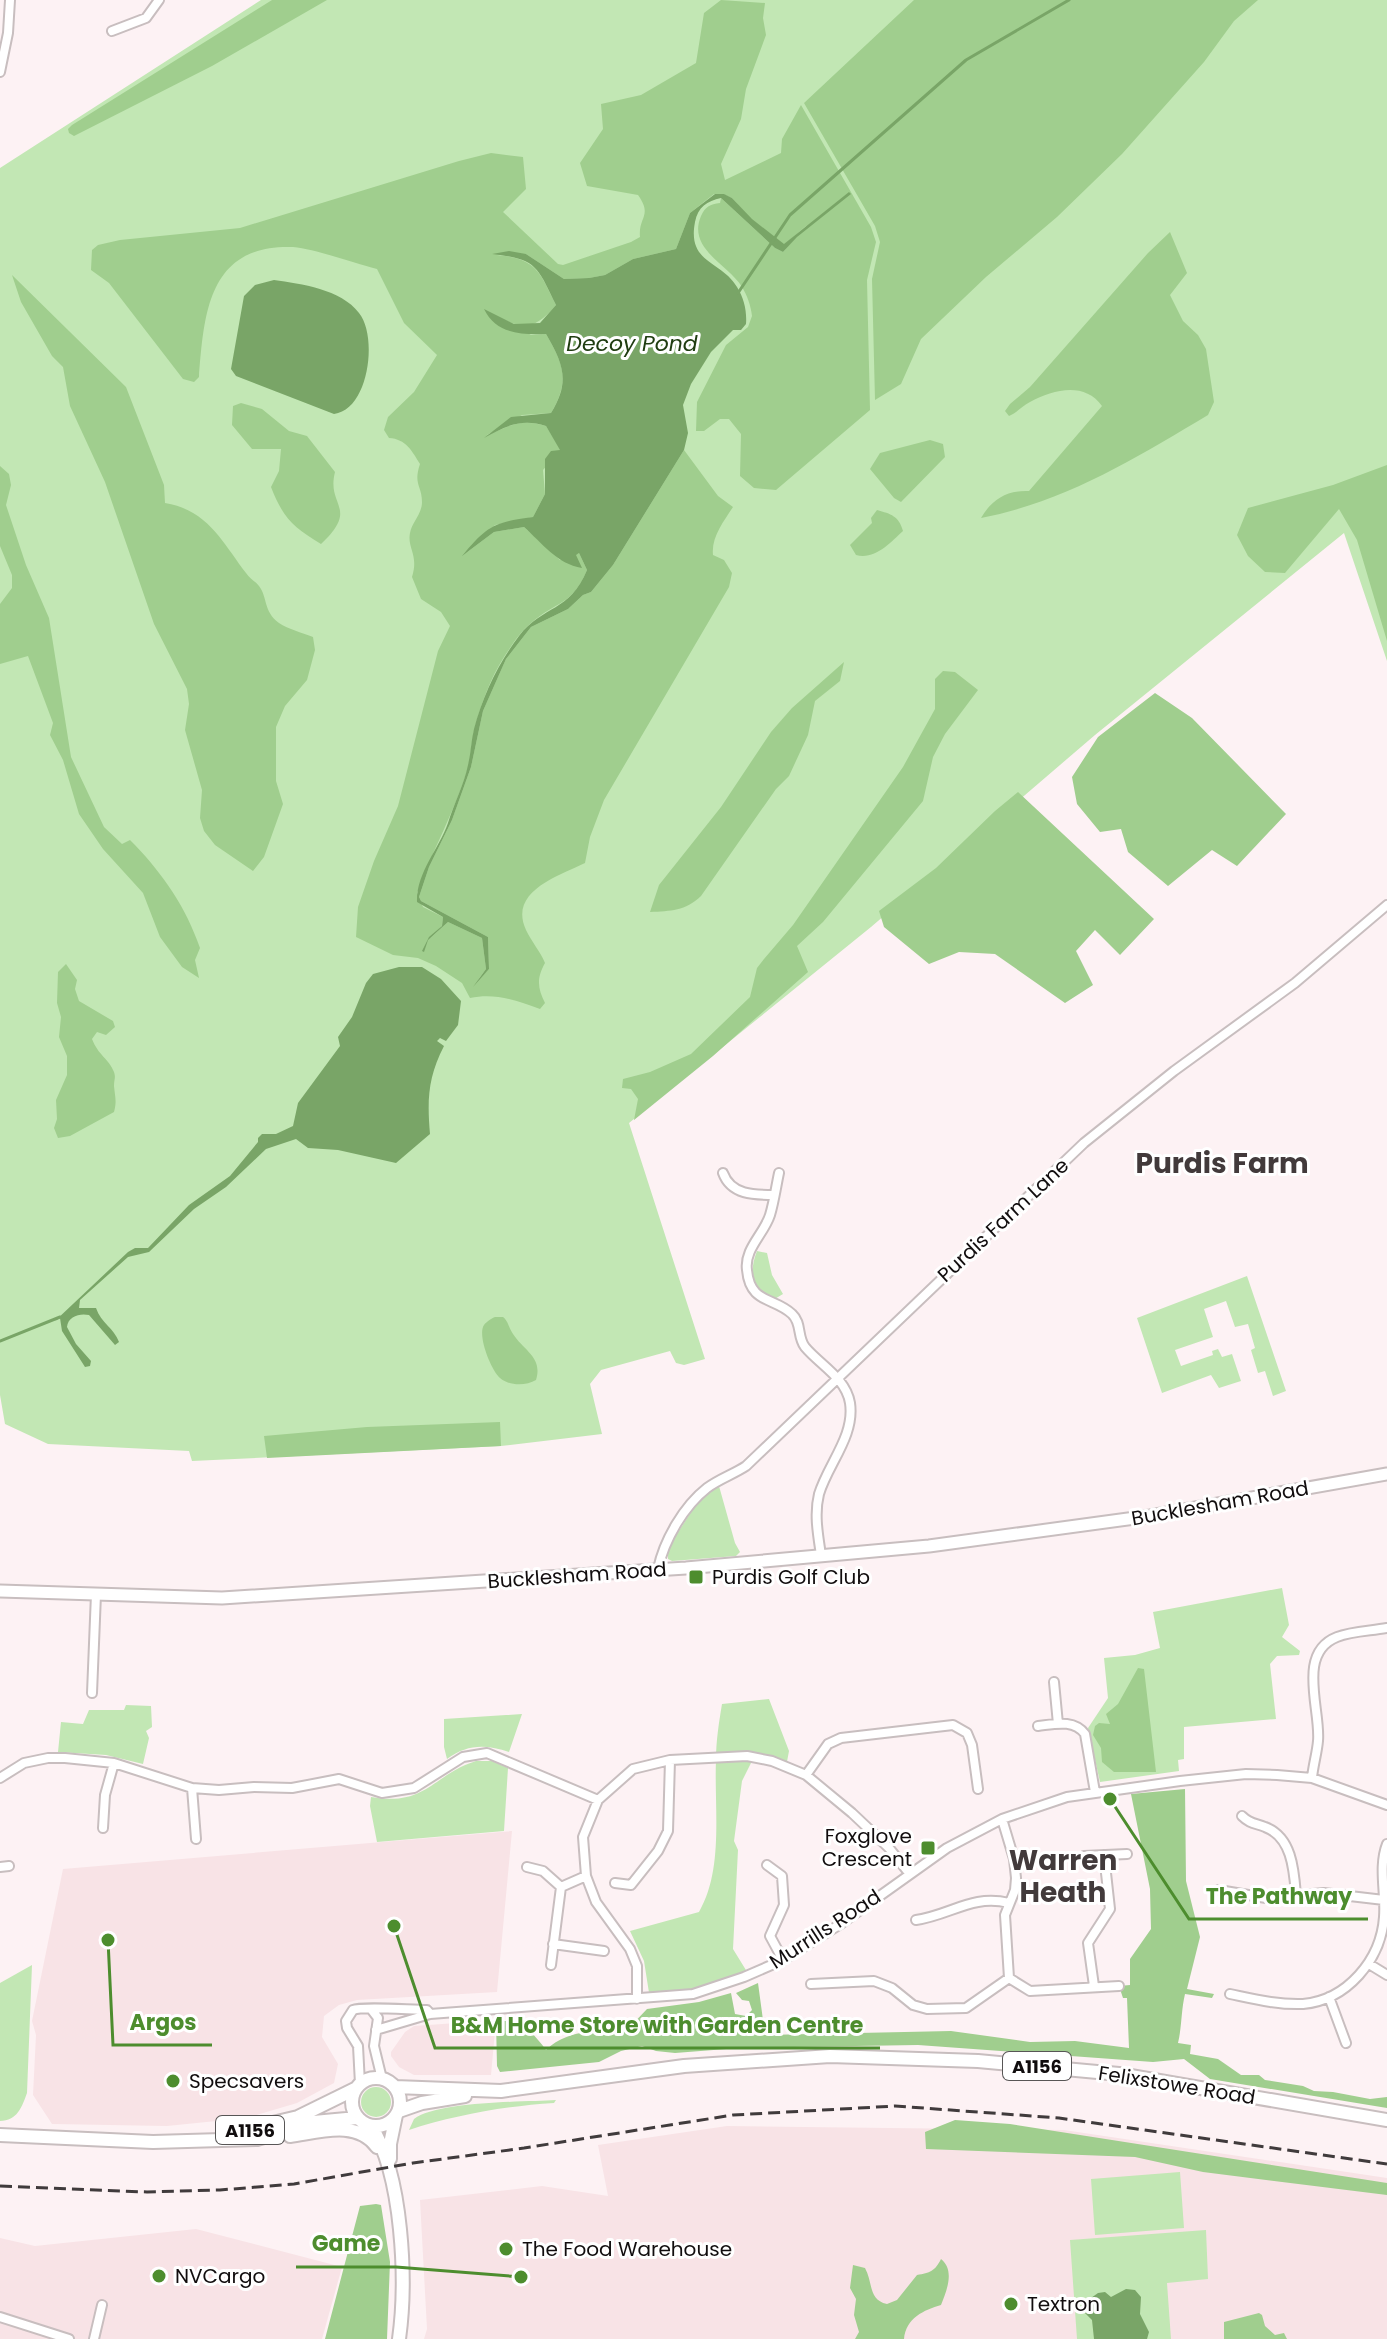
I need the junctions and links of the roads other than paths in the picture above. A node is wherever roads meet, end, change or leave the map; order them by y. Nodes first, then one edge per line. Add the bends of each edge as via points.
1 (10, 0) edge
2 (159, 0) edge
3 (112, 31) dead end
4 (0, 72) edge
5 (1387, 905) edge
6 (723, 1173) dead end
7 (779, 1173) dead end
8 (774, 1195) junction
9 (836, 1378) junction
10 (1387, 1474) edge
11 (821, 1555) junction
12 (658, 1569) junction
13 (0, 1591) edge
14 (96, 1594) junction
15 (1387, 1628) edge
16 (1054, 1682) dead end
17 (92, 1693) dead end
18 (1058, 1724) junction
19 (1038, 1726) dead end
20 (670, 1760) junction
21 (114, 1763) junction
22 (806, 1775) junction
23 (0, 1778) edge
24 (1312, 1778) junction
25 (192, 1788) junction
26 (978, 1789) dead end
27 (1095, 1792) junction
28 (598, 1800) junction
29 (1387, 1805) edge
30 (1242, 1816) dead end
31 (1002, 1819) junction
32 (103, 1828) dead end
33 (196, 1839) dead end
34 (1387, 1844) edge
35 (1127, 1854) dead end
36 (1104, 1855) junction
37 (1084, 1856) dead end
38 (767, 1865) dead end
39 (527, 1867) dead end
40 (909, 1873) junction
41 (586, 1876) junction
42 (615, 1883) dead end
43 (561, 1887) junction
44 (1219, 1890) dead end
45 (1296, 1895) junction
46 (1384, 1900) junction
47 (1009, 1903) junction
48 (916, 1920) dead end
49 (553, 1944) junction
50 (604, 1951) dead end
51 (783, 1960) junction
52 (1369, 1964) junction
53 (551, 1965) dead end
54 (1387, 1975) edge
55 (1009, 1978) junction
56 (811, 1984) dead end
57 (1094, 1986) junction
58 (1119, 1986) dead end
59 (1230, 1994) dead end
60 (1329, 1997) junction
61 (637, 1999) junction
62 (371, 2009) junction
63 (430, 2014) junction
64 (376, 2030) junction
65 (1346, 2043) dead end
66 (382, 2079) junction
67 (357, 2086) junction
68 (395, 2087) junction
69 (488, 2092) junction
70 (398, 2113) junction
71 (357, 2118) junction
72 (1387, 2120) edge
73 (371, 2126) junction
74 (0, 2135) edge
75 (257, 2139) junction
76 (181, 2141) junction
77 (385, 2160) junction
78 (391, 2180) junction
79 (102, 2305) dead end
80 (0, 2317) edge
81 (69, 2339) edge
82 (95, 2339) edge
83 (399, 2339) edge

1 - 4 street
2 - 3 street via 146,18
5 - 9 street, Purdis Farm Lane via 1295,983 1084,1143
6 - 8 street via 739,1191
7 - 8 street
8 - 9 street via 765,1227 749,1253 748,1278 758,1296 791,1312 802,1344
9 - 11 street via 849,1398 851,1415 818,1499
9 - 12 street, Purdis Farm Lane via 746,1466 692,1501
10 - 11 street, Bucklesham Road via 1150,1516
11 - 12 street, Bucklesham Road
12 - 14 street, Bucklesham Road via 234,1598
13 - 14 street, Bucklesham Road
14 - 17 street
15 - 24 street via 1337,1637 1315,1661 1319,1739
16 - 18 street
18 - 19 street
18 - 27 street via 1074,1724 1085,1734
20 - 22 street via 747,1756
20 - 28 street via 633,1769
20 - 42 street via 668,1831 631,1885
21 - 23 street via 48,1758 24,1763
21 - 25 street
21 - 32 street
22 - 26 street via 828,1744 841,1738 953,1725 967,1733 972,1745
22 - 40 street via 889,1848
24 - 27 street, Murrills Road via 1246,1774
24 - 29 street, Murrills Road
25 - 28 street via 292,1788 339,1779 382,1793 414,1788 463,1757 487,1753
25 - 33 street
27 - 31 street, Murrills Road
28 - 41 street via 583,1837
30 - 45 street via 1285,1841
31 - 40 street, Murrills Road
31 - 47 street via 1016,1878
34 - 46 street
35 - 36 street
36 - 37 street
36 - 57 street via 1110,1909 1088,1943
38 - 51 street via 782,1876 784,1905 770,1936
39 - 43 street via 543,1871
40 - 51 street, Murrills Road
41 - 43 street
41 - 61 street via 596,1902 630,1949 637,1966
43 - 49 street
44 - 45 street via 1266,1898
45 - 46 street
46 - 52 street via 1382,1932
47 - 48 street via 973,1901
47 - 55 street
49 - 50 street
49 - 53 street
51 - 61 street, Murrills Road via 693,1994
52 - 54 street
52 - 60 street
55 - 56 street via 966,2008 913,2005 874,1981
55 - 57 street via 1030,1991
57 - 58 street
59 - 60 street via 1280,2004
60 - 65 street
61 - 63 street, Murrills Road
62 - 63 street, Murrills Road
62 - 64 street via 378,2018
62 - 67 street via 353,2010 346,2021 358,2046
63 - 64 street, Murrills Road
64 - 66 street
66 - 67 main road
66 - 68 main road
67 - 71 main road via 351,2104
67 - 76 main road, A1156 via 286,2121
68 - 69 main road, Felixstowe Road / A1156
68 - 70 main road
69 - 70 main road, Felixstowe Road / A1156 via 422,2103
69 - 72 main road, Felixstowe Road / A1156 via 699,2065 830,2056 978,2061 1119,2074
70 - 73 main road via 385,2125
70 - 78 main road via 390,2144
71 - 73 main road
71 - 75 main road, A1156 via 314,2122
73 - 77 main road
74 - 76 main road, A1156
75 - 76 main road, A1156
75 - 77 main road via 349,2130 369,2137
77 - 78 main road
78 - 83 main road via 402,2268
79 - 82 street
80 - 81 street

